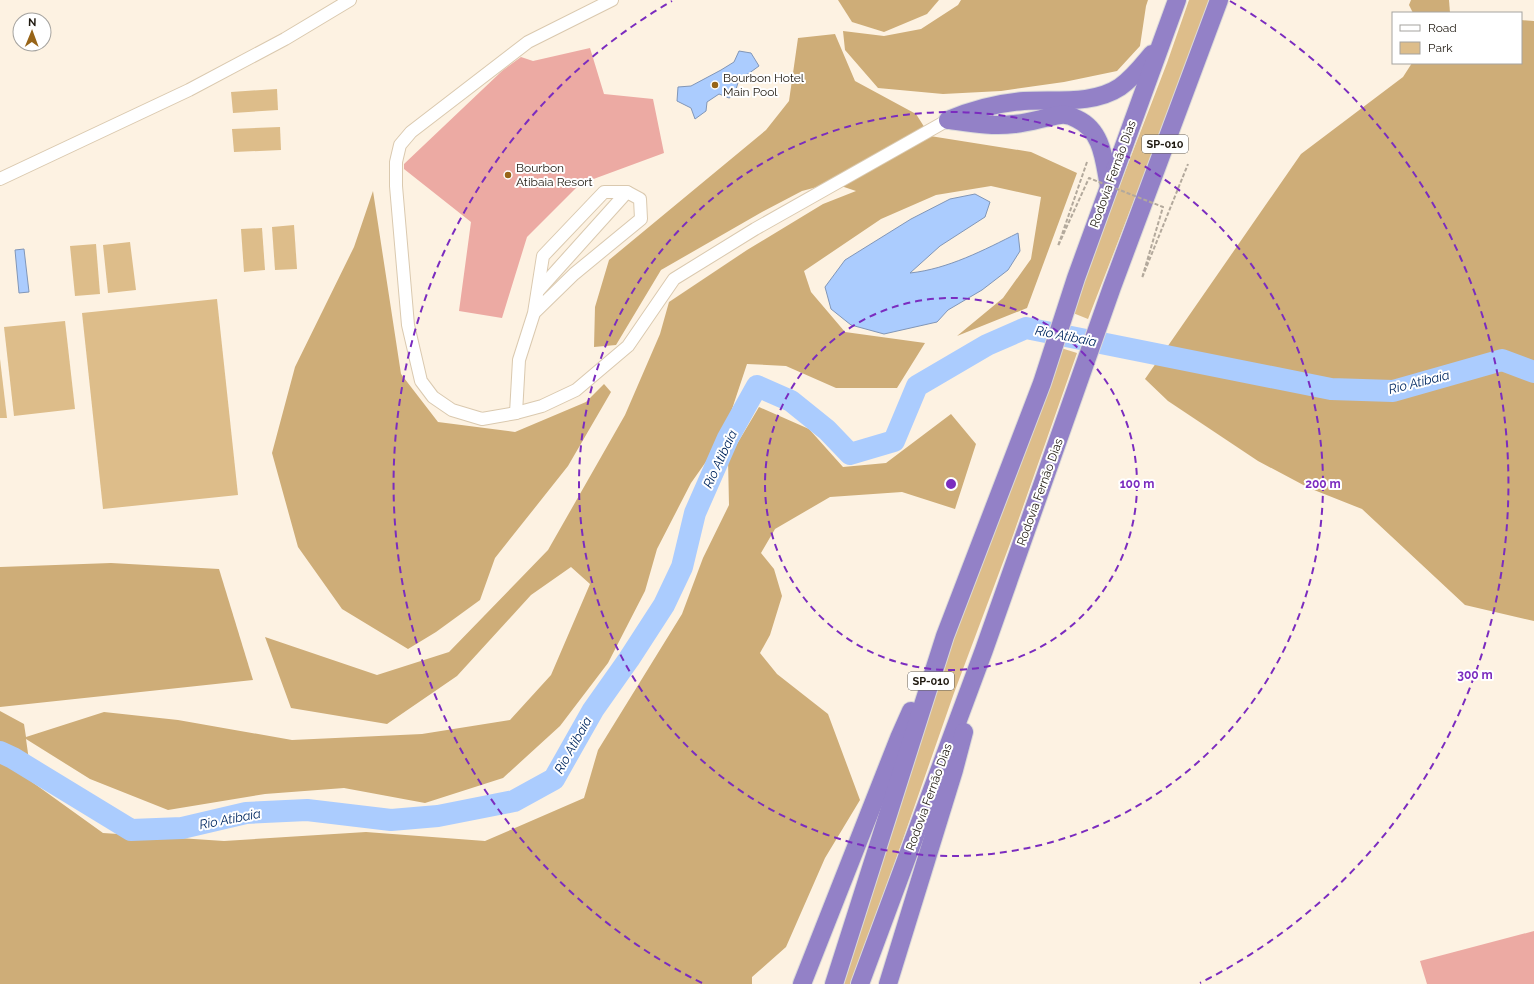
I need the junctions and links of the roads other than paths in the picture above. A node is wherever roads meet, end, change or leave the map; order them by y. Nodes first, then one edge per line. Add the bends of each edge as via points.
1 (350, 0) edge
2 (612, 0) edge
3 (1177, 0) edge
4 (1219, 0) edge
5 (1159, 46) junction
6 (948, 120) junction
7 (0, 179) edge
8 (1109, 186) junction
9 (626, 192) junction
10 (537, 291) junction
11 (534, 314) junction
12 (516, 413) junction
13 (945, 636) junction
14 (984, 650) junction
15 (802, 984) edge
16 (834, 984) edge
17 (860, 984) edge
18 (888, 984) edge

1 - 7 lane via 285,39 188,90
2 - 12 lane via 528,42 411,132 400,145 396,162 408,325 421,381 433,397 452,410 482,419
3 - 5 highway, Rodovia Fernão Dias / SP-010
4 - 14 highway, Rodovia Fernão Dias / SP-010 via 1112,287
5 - 6 highway via 1134,75 1120,87 1102,96 995,105
5 - 8 highway, Rodovia Fernão Dias / SP-010
6 - 8 highway via 992,125 1014,124 1061,115 1080,120 1089,127 1102,148
6 - 12 lane via 755,229 674,279 628,346 576,390 542,406
8 - 13 highway, Rodovia Fernão Dias / SP-010 via 1042,383
9 - 10 lane
9 - 10 lane via 604,192 543,256
9 - 11 lane via 640,199 641,218 574,274
10 - 11 lane
11 - 12 lane via 519,360
13 - 15 highway via 899,738
13 - 16 highway, Rodovia Fernão Dias / SP-010
14 - 17 highway, Rodovia Fernão Dias / SP-010
14 - 18 highway via 954,770

